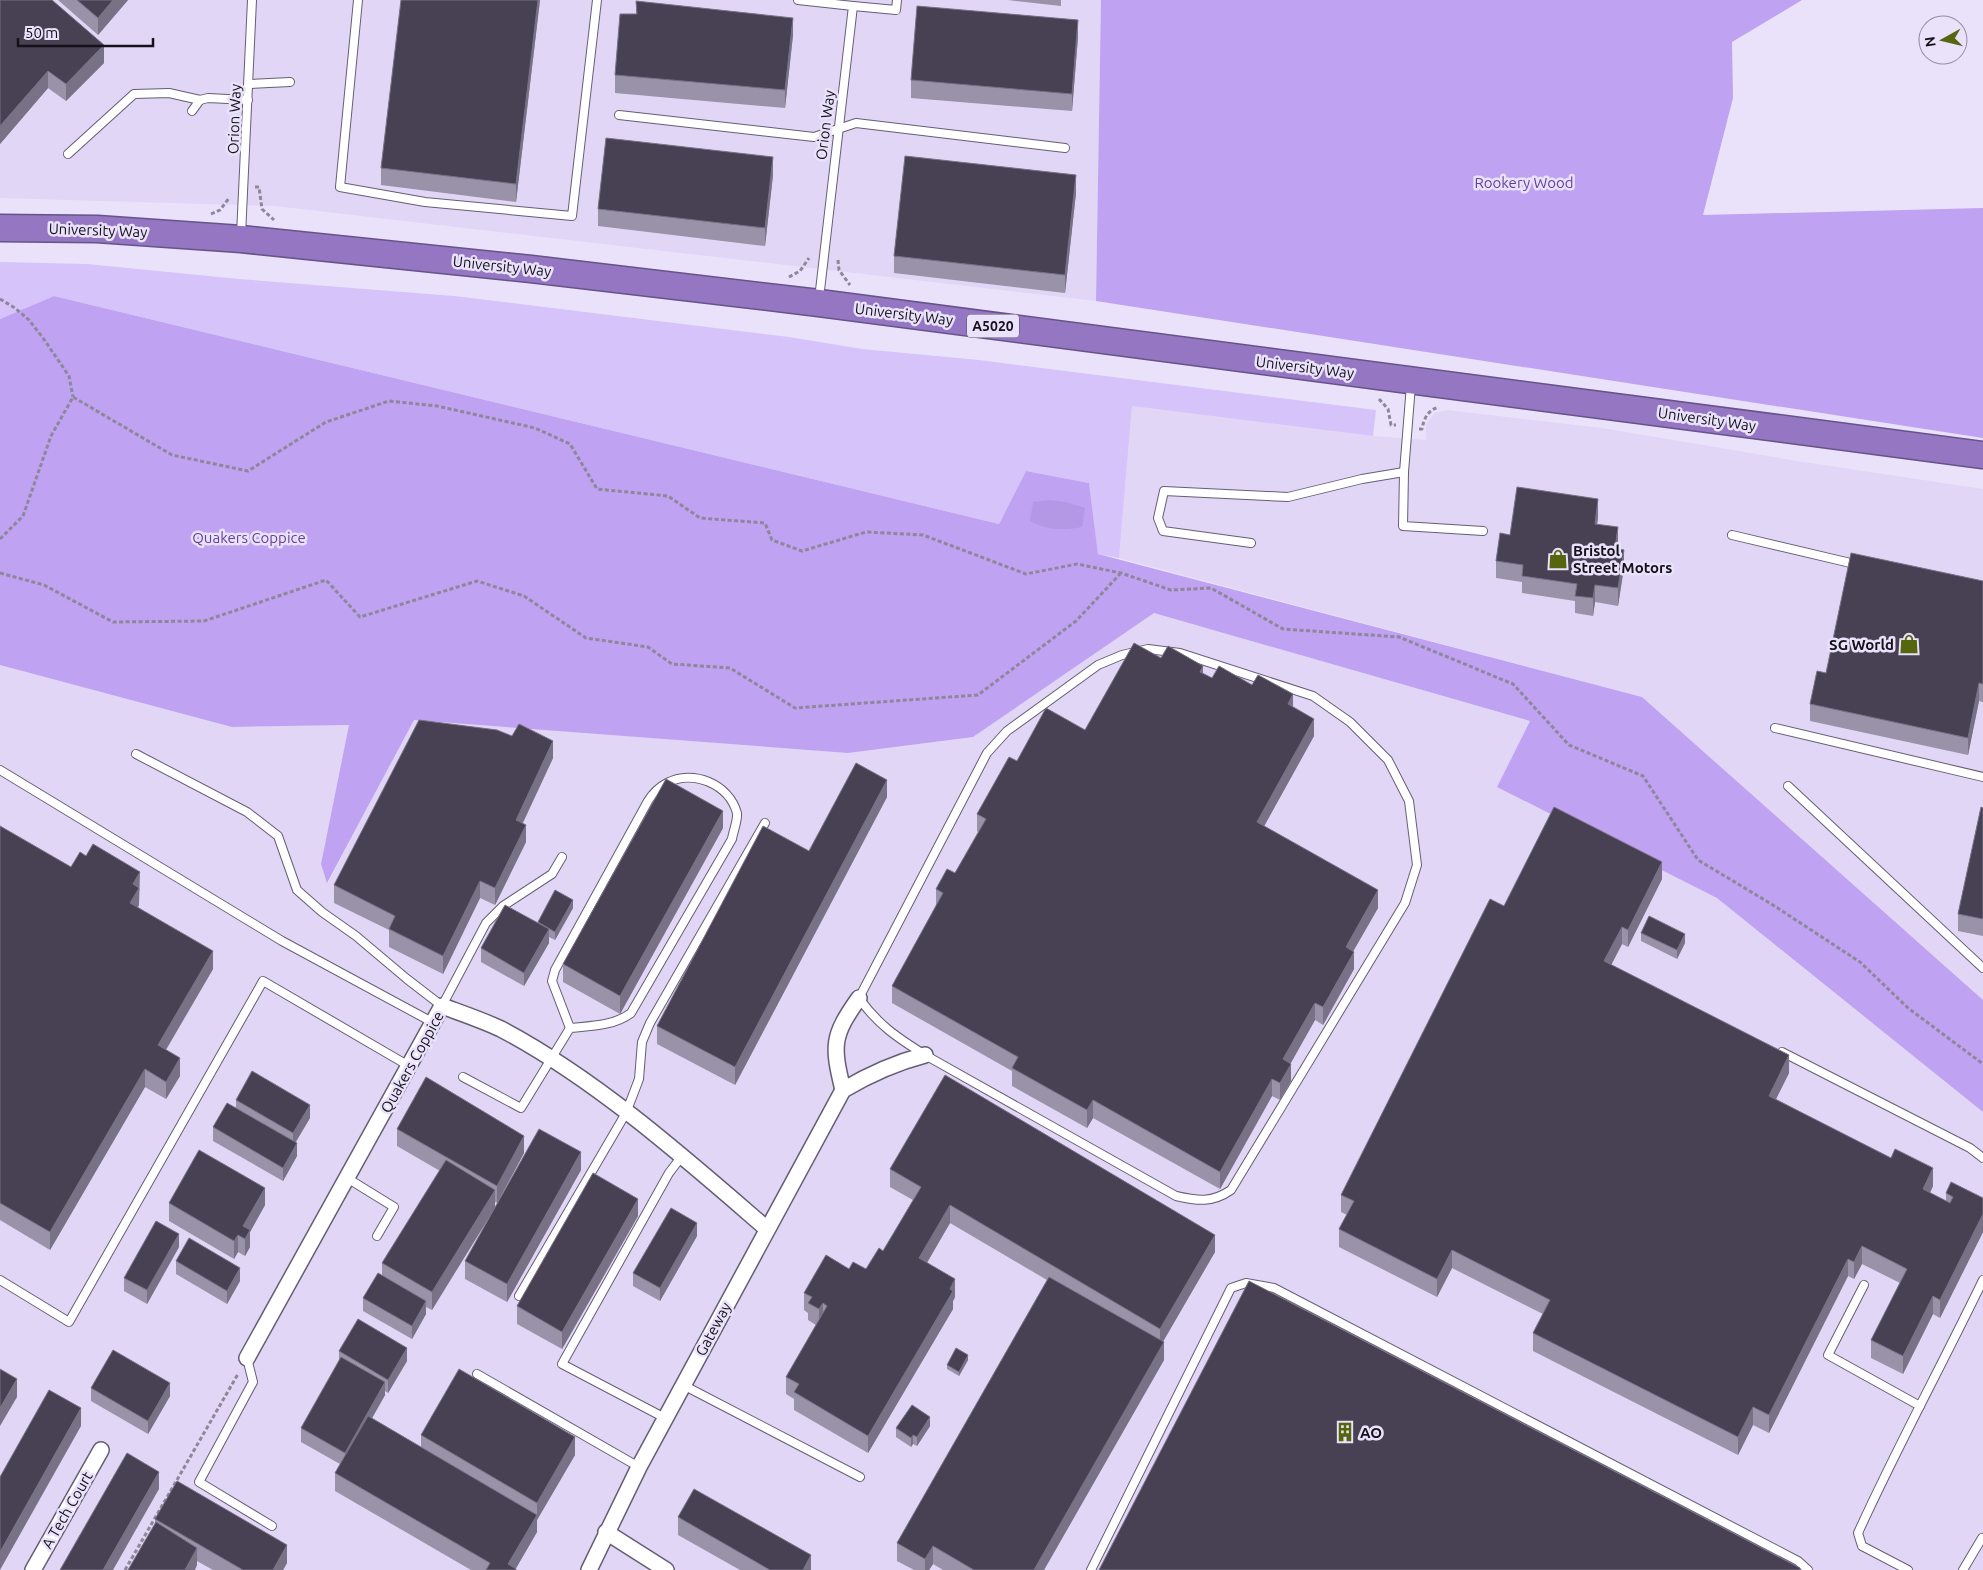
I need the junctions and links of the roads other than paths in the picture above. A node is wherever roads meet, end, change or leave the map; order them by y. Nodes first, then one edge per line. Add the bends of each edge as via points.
1 (252, 0) edge
2 (358, 0) edge
3 (597, 0) edge
4 (798, 0) edge
5 (897, 0) edge
6 (853, 6) junction
7 (290, 82) dead end
8 (249, 84) junction
9 (200, 100) junction
10 (248, 100) junction
11 (192, 111) dead end
12 (619, 115) dead end
13 (838, 129) junction
14 (1065, 148) dead end
15 (68, 154) dead end
16 (0, 228) edge
17 (241, 238) junction
18 (819, 303) junction
19 (1411, 380) junction
20 (1983, 456) edge
21 (1404, 472) junction
22 (1483, 531) dead end
23 (1732, 535) dead end
24 (1251, 543) dead end
25 (1868, 566) edge
26 (1775, 728) dead end
27 (136, 754) dead end
28 (0, 770) edge
29 (1983, 777) edge
30 (1788, 786) dead end
31 (765, 823) dead end
32 (562, 857) dead end
33 (1983, 968) edge
34 (859, 998) junction
35 (442, 1006) junction
36 (432, 1022) junction
37 (570, 1028) junction
38 (1775, 1049) edge
39 (925, 1055) junction
40 (550, 1058) junction
41 (409, 1066) junction
42 (463, 1077) dead end
43 (843, 1090) junction
44 (626, 1113) junction
45 (682, 1156) junction
46 (1983, 1158) edge
47 (347, 1178) junction
48 (767, 1229) junction
49 (377, 1236) dead end
50 (0, 1280) edge
51 (1983, 1280) edge
52 (1864, 1285) dead end
53 (519, 1296) dead end
54 (247, 1358) joint
55 (477, 1374) dead end
56 (683, 1385) junction
57 (1920, 1406) junction
58 (665, 1418) junction
59 (101, 1450) dead end
60 (639, 1467) junction
61 (860, 1477) dead end
62 (272, 1526) dead end
63 (606, 1532) junction
64 (1982, 1538) edge
65 (33, 1570) edge
66 (589, 1570) edge
67 (666, 1570) edge
68 (1091, 1570) edge
69 (1808, 1570) edge
70 (1908, 1570) edge
71 (1963, 1570) edge

1 - 8 lane, Orion Way
2 - 3 lane via 340,187 426,202 572,216
4 - 6 lane
5 - 6 lane via 896,10
6 - 13 lane, Orion Way
7 - 8 lane
8 - 10 lane, Orion Way
9 - 10 lane
9 - 11 lane
9 - 15 lane via 169,93 134,94
10 - 17 lane, Orion Way
12 - 13 lane via 814,137
13 - 14 lane via 856,123
13 - 18 lane, Orion Way
16 - 17 highway, University Way / A5020 via 96,229
17 - 18 highway, University Way / A5020
18 - 19 highway, University Way / A5020
19 - 20 highway, University Way / A5020
19 - 21 lane
21 - 22 lane via 1403,526
21 - 24 lane via 1288,497 1164,491 1158,518 1163,531
23 - 25 lane
26 - 29 lane
27 - 35 lane via 247,812 278,836 298,890
28 - 36 lane via 282,941
30 - 33 lane
31 - 44 lane via 650,1024 642,1042 639,1079
32 - 35 lane via 552,874 503,906 486,923
34 - 39 lane via 873,1018
34 - 39 lane via 987,753 1007,731 1122,654 1148,648 1180,654 1313,696 1350,722 1388,760 1409,801 1417,865 1405,903 1231,1190 1219,1198 1198,1202 1176,1196
34 - 43 street via 841,1024 836,1045 836,1062
35 - 36 street, Quakers Coppice
35 - 40 street, Quakers Coppice via 500,1029
36 - 41 street, Quakers Coppice
37 - 37 lane via 552,981 555,970 648,801 668,782 684,778 717,786 730,797 737,814 732,839 631,1013 622,1020
37 - 40 lane
38 - 46 lane via 1970,1148
39 - 43 street, Gateway via 872,1072
40 - 42 lane via 521,1108
40 - 44 street, Quakers Coppice
41 - 47 street, Quakers Coppice
41 - 50 lane via 263,981 69,1322
43 - 48 street, Gateway
44 - 45 street, Quakers Coppice
44 - 53 lane
45 - 48 street, Quakers Coppice
45 - 58 lane via 669,1173 562,1364
47 - 49 lane via 394,1207
47 - 54 street, Quakers Coppice
48 - 56 street, Gateway
51 - 57 lane
52 - 57 lane via 1828,1355
54 - 62 lane via 253,1382 199,1482
55 - 60 lane
56 - 58 street, Gateway
56 - 61 lane
57 - 70 lane via 1858,1533 1862,1546
58 - 60 street, Gateway
59 - 65 street, A Tech Court
60 - 63 street, Gateway
63 - 66 street, Gateway
63 - 67 street
64 - 71 lane
68 - 69 lane via 1231,1288 1246,1283 1274,1288 1698,1508 1798,1561

